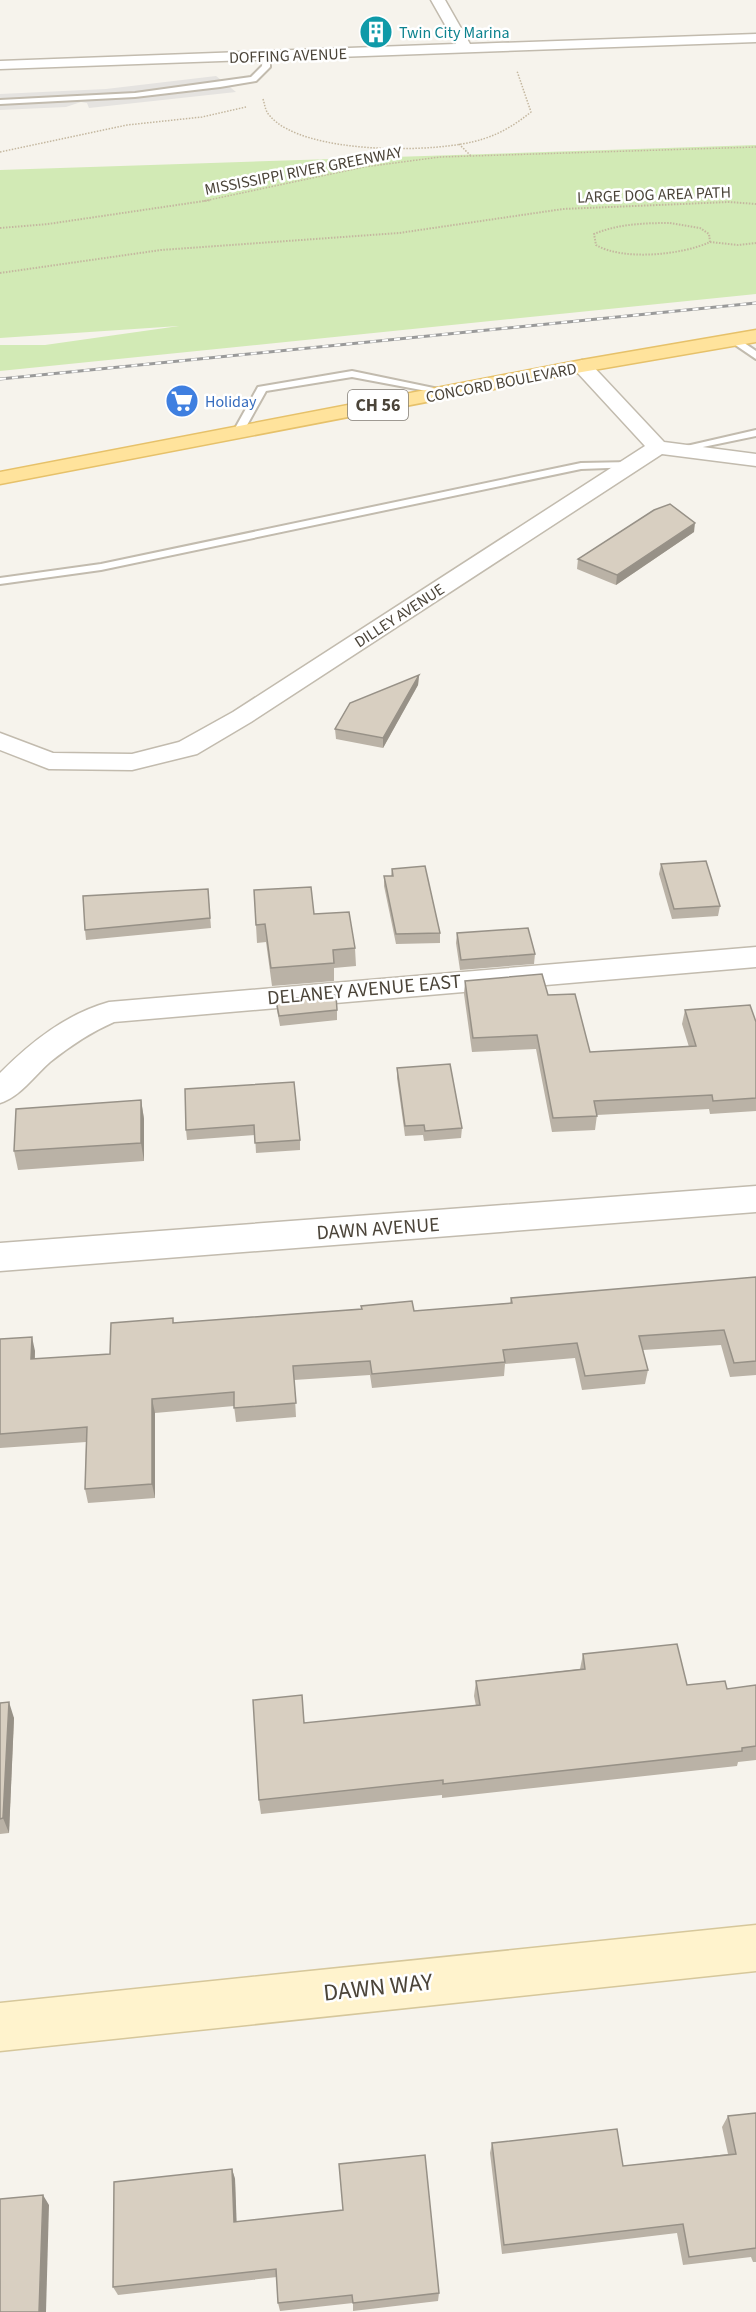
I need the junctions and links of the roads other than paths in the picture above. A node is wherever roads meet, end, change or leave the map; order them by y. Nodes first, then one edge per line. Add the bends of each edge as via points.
1 (438, 0) edge
2 (756, 38) edge
3 (465, 48) junction
4 (266, 56) junction
5 (0, 65) edge
6 (0, 102) edge
7 (756, 336) edge
8 (734, 340) junction
9 (756, 356) edge
10 (582, 366) junction
11 (448, 392) junction
12 (238, 432) junction
13 (756, 433) edge
14 (666, 448) junction
15 (756, 460) edge
16 (631, 465) junction
17 (0, 478) edge
18 (0, 581) edge
19 (0, 741) edge
20 (756, 957) edge
21 (0, 1092) edge
22 (756, 1199) edge
23 (0, 1257) edge
24 (756, 1948) edge
25 (0, 2027) edge

1 - 3 street
2 - 3 street, DOFFING AVENUE
3 - 4 street, DOFFING AVENUE
4 - 5 street, DOFFING AVENUE
4 - 6 lane via 266,67 253,79 220,85 135,95
7 - 8 main road, CONCORD BOULEVARD / CH 56
8 - 9 lane
8 - 10 main road, CONCORD BOULEVARD / CH 56
10 - 11 main road, CONCORD BOULEVARD / CH 56
10 - 14 street
11 - 12 main road, CONCORD BOULEVARD / CH 56
11 - 12 lane via 351,374 262,389
12 - 17 main road, CONCORD BOULEVARD / CH 56
13 - 14 lane
14 - 15 street
14 - 16 street, DILLEY AVENUE
16 - 18 lane via 581,466 101,567
16 - 19 street, DILLEY AVENUE via 188,748 132,762 49,761
20 - 21 street, DELANEY AVENUE EAST via 109,1012 80,1023 52,1042
22 - 23 street, DAWN AVENUE
24 - 25 street, DAWN WAY

